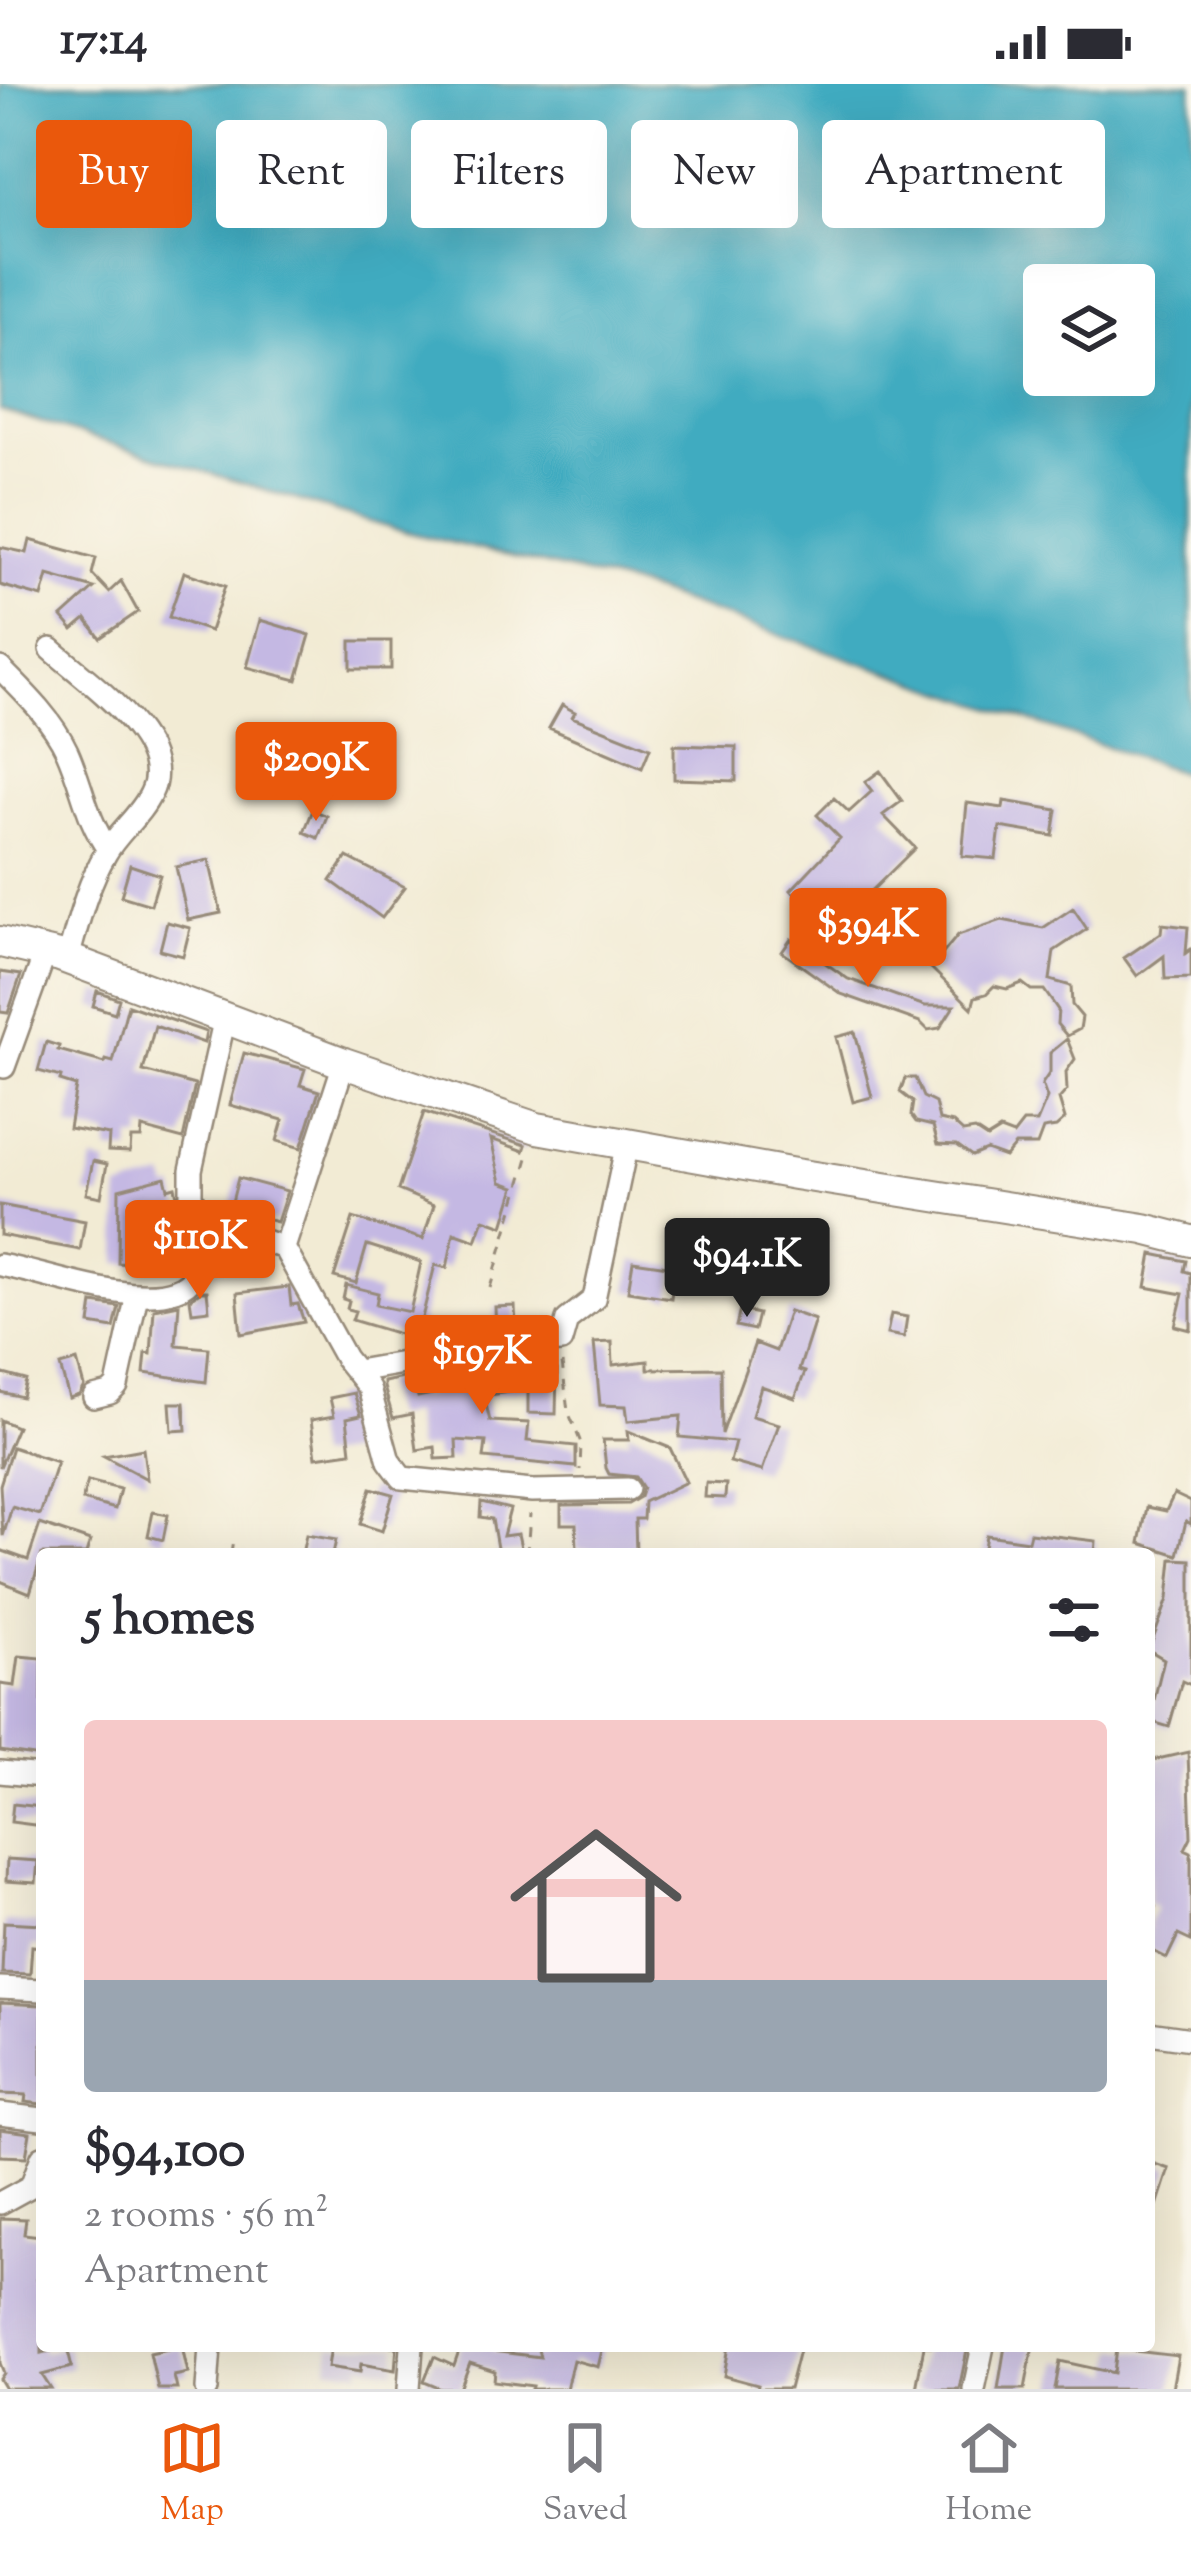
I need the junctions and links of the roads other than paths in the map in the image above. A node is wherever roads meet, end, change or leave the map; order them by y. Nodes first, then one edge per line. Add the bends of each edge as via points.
1 (51, 650) dead end
2 (0, 668) edge
3 (108, 849) junction
4 (0, 941) edge
5 (57, 955) junction
6 (225, 1017) junction
7 (344, 1063) junction
8 (4, 1067) dead end
9 (627, 1143) junction
10 (1191, 1241) edge
11 (208, 1248) junction
12 (284, 1248) junction
13 (0, 1265) edge
14 (137, 1295) junction
15 (357, 1371) junction
16 (94, 1396) dead end
17 (628, 1489) dead end
18 (0, 1772) edge
19 (36, 1775) edge
20 (0, 1988) edge
21 (36, 1990) edge
22 (1155, 2033) edge
23 (1191, 2039) edge
24 (0, 2114) edge
25 (36, 2119) edge
26 (36, 2173) edge
27 (0, 2203) edge
28 (210, 2352) edge
29 (412, 2352) edge
30 (982, 2352) edge
31 (207, 2389) edge
32 (409, 2389) edge
33 (974, 2389) edge

1 - 3 street via 153,751 151,794
2 - 3 street via 66,750
3 - 5 street
4 - 5 street
5 - 6 street
5 - 8 street
6 - 7 street
6 - 11 street via 191,1170
7 - 9 street via 537,1128
7 - 12 street
9 - 10 street
9 - 15 street via 594,1299 567,1320 561,1341
11 - 12 street via 262,1240
11 - 14 street via 176,1290
12 - 15 street
13 - 14 street
14 - 16 street via 117,1386
15 - 17 street via 402,1478 532,1491
18 - 19 street
20 - 21 street
22 - 23 street
24 - 25 street
26 - 27 street via 31,2186
28 - 31 street
29 - 32 street
30 - 33 street

